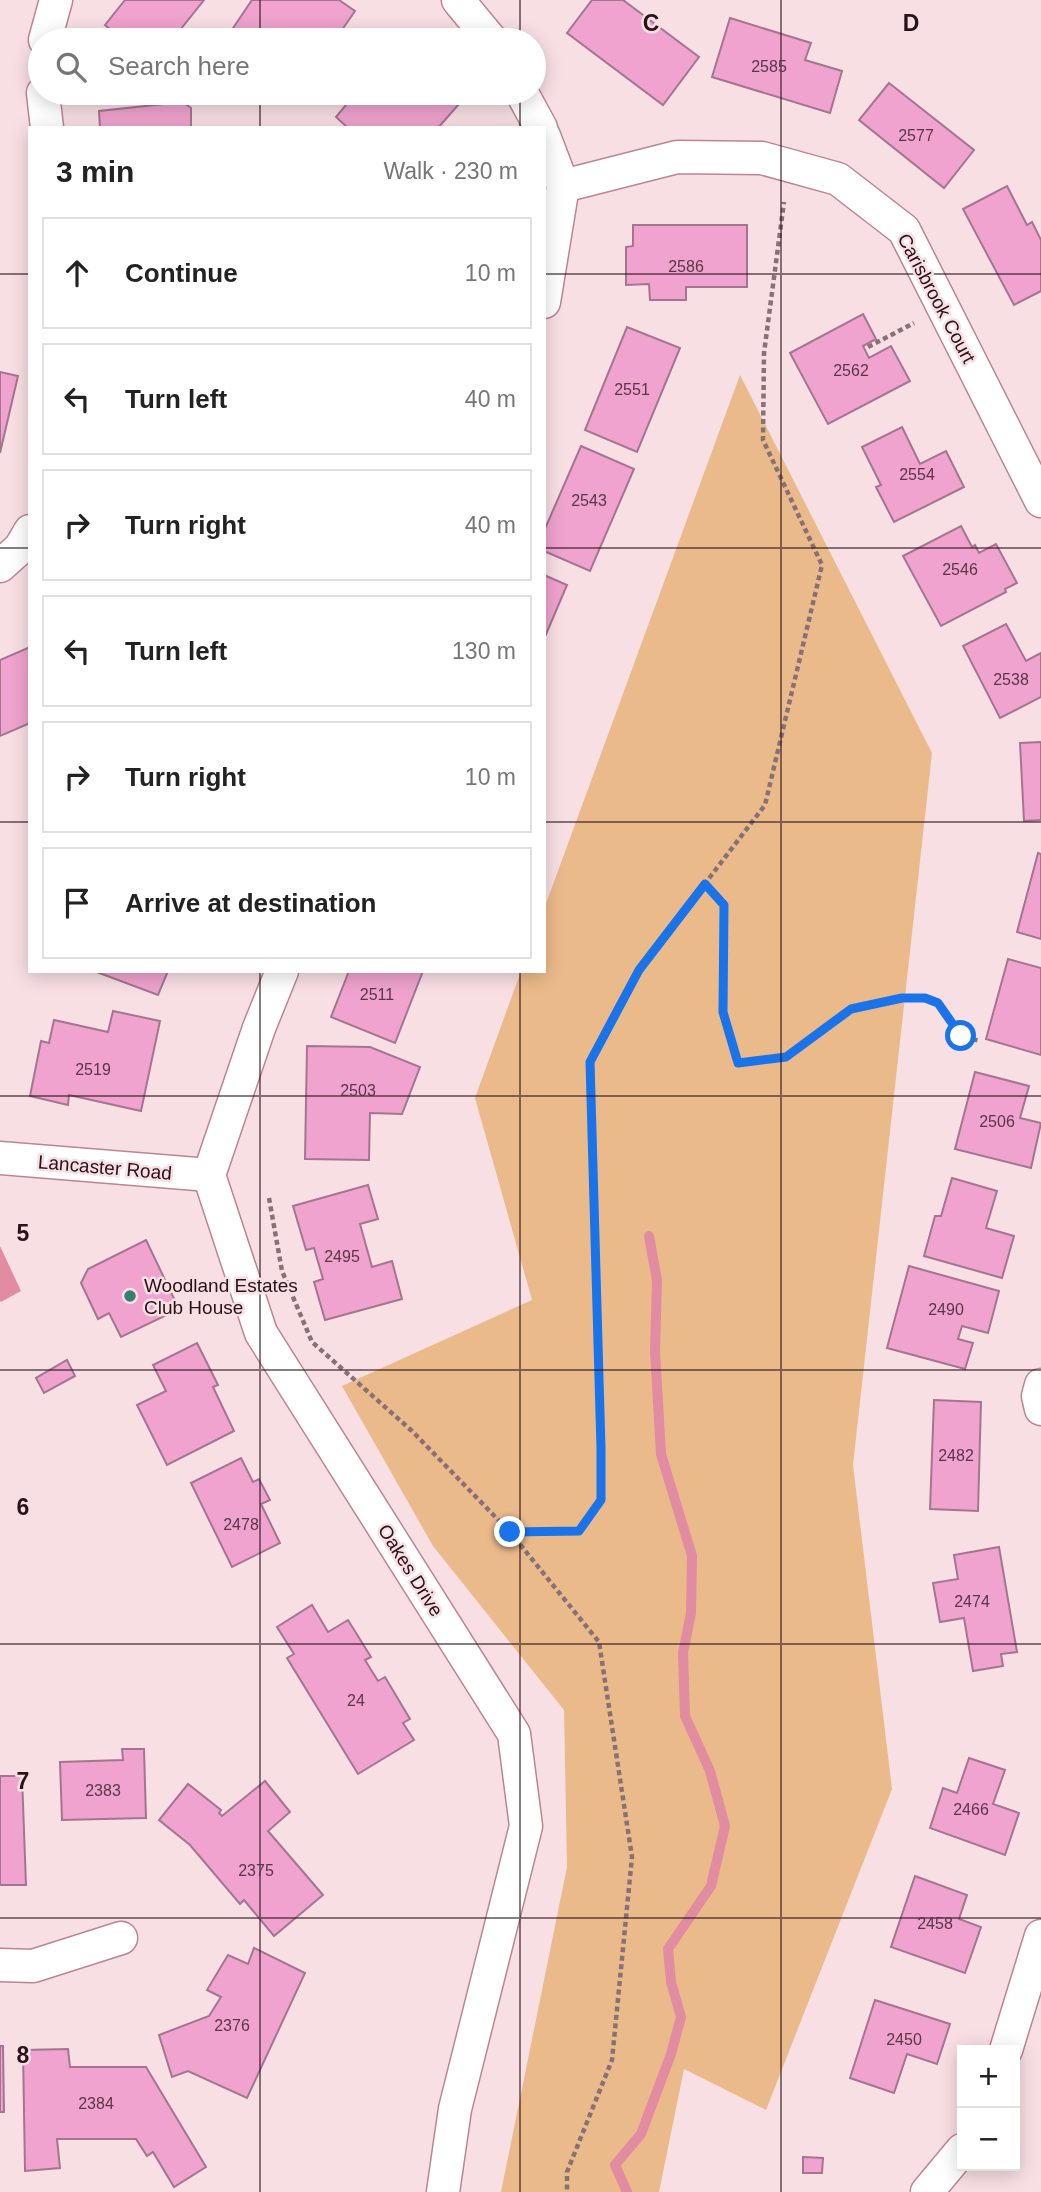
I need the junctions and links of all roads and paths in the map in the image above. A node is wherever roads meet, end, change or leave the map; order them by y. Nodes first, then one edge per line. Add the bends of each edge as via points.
1 (57, 0) edge
2 (458, 0) edge
3 (49, 28) edge
4 (481, 28) edge
5 (44, 105) edge
6 (529, 105) edge
7 (47, 126) edge
8 (540, 126) edge
9 (546, 141) edge
10 (563, 186) junction
11 (783, 202) dead end
12 (546, 290) edge
13 (918, 321) dead end
14 (868, 347) dead end
15 (1041, 501) edge
16 (28, 534) edge
17 (0, 566) edge
18 (705, 884) junction
19 (281, 973) edge
20 (980, 1041) dead end
21 (0, 1158) edge
22 (209, 1175) junction
23 (1041, 1385) edge
24 (1041, 1409) edge
25 (510, 1532) dead end
26 (1041, 1936) edge
27 (121, 1938) dead end
28 (0, 1965) edge
29 (1008, 2045) edge
30 (957, 2156) edge
31 (443, 2192) edge
32 (927, 2192) edge

1 - 3 street
2 - 4 street
5 - 7 street
6 - 8 street
9 - 10 street
10 - 12 street
10 - 15 street, Carisbrook Court via 677,157 762,158 838,179 904,230
11 - 18 path via 764,354 763,440 822,565 765,805
13 - 14 path
16 - 17 street
18 - 20 path via 724,905 723,1012 738,1063 786,1057 851,1009 902,998 938,1003 961,1036
18 - 25 path via 639,970 590,1062 601,1500 579,1531
19 - 22 street
21 - 22 street, Lancaster Road
22 - 31 street, Oakes Drive via 261,1333 514,1734 526,1826 455,2109
23 - 24 street
26 - 29 street
27 - 28 street via 33,1966
30 - 32 street

